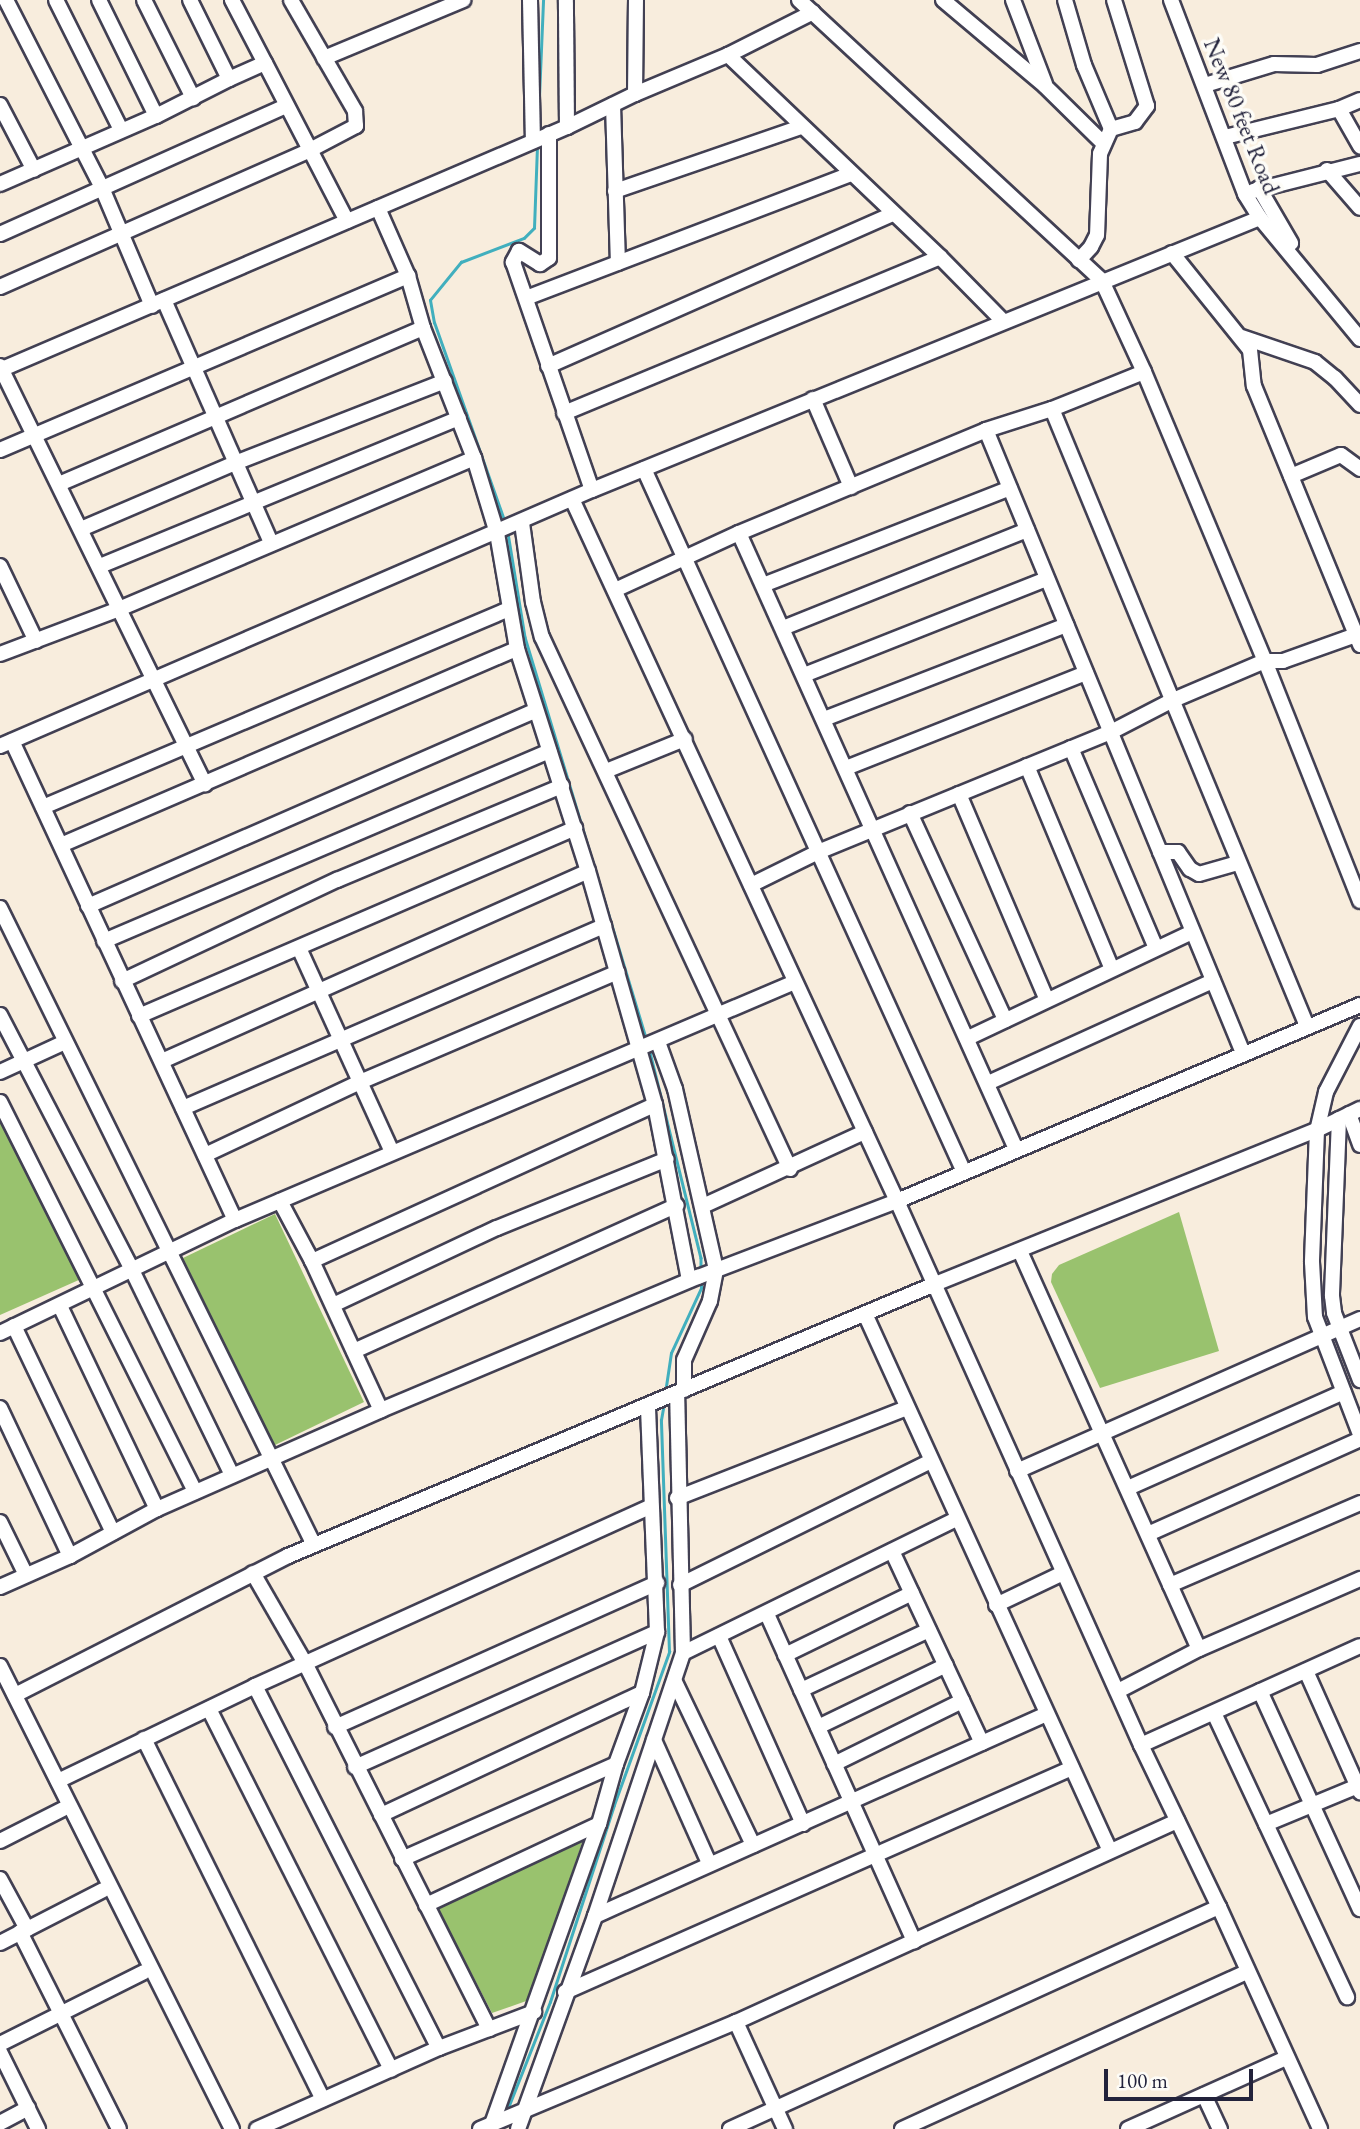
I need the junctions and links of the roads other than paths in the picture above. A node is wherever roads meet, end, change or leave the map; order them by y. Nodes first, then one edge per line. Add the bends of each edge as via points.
1 (6, 0) edge
2 (56, 0) edge
3 (99, 0) edge
4 (144, 0) edge
5 (190, 0) edge
6 (232, 0) edge
7 (291, 0) edge
8 (463, 0) edge
9 (530, 0) edge
10 (566, 0) edge
11 (636, 0) edge
12 (799, 0) edge
13 (943, 0) edge
14 (1013, 0) edge
15 (1065, 0) edge
16 (1114, 0) edge
17 (1171, 0) edge
18 (813, 12) junction
19 (1360, 51) edge
20 (727, 55) junction
21 (324, 58) junction
22 (265, 63) junction
23 (229, 79) junction
24 (1205, 85) junction
25 (1045, 86) junction
26 (635, 94) junction
27 (193, 98) junction
28 (1360, 100) edge
29 (0, 105) edge
30 (613, 105) junction
31 (286, 106) junction
32 (1339, 109) junction
33 (156, 116) junction
34 (567, 127) junction
35 (801, 127) junction
36 (1111, 129) junction
37 (121, 130) junction
38 (550, 134) junction
39 (1225, 137) junction
40 (533, 141) junction
41 (1103, 143) junction
42 (1360, 146) edge
43 (81, 148) junction
44 (310, 150) junction
45 (1360, 163) edge
46 (34, 170) junction
47 (1327, 170) junction
48 (851, 174) junction
49 (0, 184) edge
50 (102, 188) junction
51 (1259, 188) junction
52 (615, 191) junction
53 (1245, 194) junction
54 (378, 208) junction
55 (1360, 208) edge
56 (893, 214) junction
57 (1260, 218) junction
58 (347, 221) junction
59 (0, 234) edge
60 (121, 234) junction
61 (1172, 253) junction
62 (940, 257) junction
63 (1079, 260) junction
64 (618, 263) junction
65 (408, 276) junction
66 (1102, 281) junction
67 (0, 287) edge
68 (526, 298) junction
69 (158, 303) junction
70 (1003, 321) junction
71 (423, 328) junction
72 (1360, 329) edge
73 (1242, 337) junction
74 (1360, 340) edge
75 (548, 366) junction
76 (193, 367) junction
77 (1, 368) edge
78 (1144, 372) junction
79 (445, 381) junction
80 (813, 399) junction
81 (1360, 405) edge
82 (1052, 410) junction
83 (564, 413) junction
84 (459, 418) junction
85 (215, 419) junction
86 (986, 430) junction
87 (34, 435) junction
88 (0, 450) edge
89 (474, 458) junction
90 (235, 463) junction
91 (644, 469) junction
92 (1360, 469) edge
93 (1291, 476) junction
94 (59, 484) junction
95 (851, 487) junction
96 (1010, 488) junction
97 (592, 490) junction
98 (572, 499) junction
99 (252, 503) junction
100 (522, 523) junction
101 (81, 529) junction
102 (1027, 530) junction
103 (496, 533) junction
104 (739, 533) junction
105 (271, 544) junction
106 (685, 559) junction
107 (0, 566) edge
108 (100, 566) junction
109 (1047, 579) junction
110 (763, 585) junction
111 (615, 590) junction
112 (119, 609) junction
113 (509, 609) junction
114 (1066, 625) junction
115 (783, 628) junction
116 (1358, 640) edge
117 (36, 641) junction
118 (517, 649) junction
119 (0, 654) edge
120 (1265, 661) junction
121 (1086, 673) junction
122 (804, 675) junction
123 (152, 678) junction
124 (1171, 701) junction
125 (536, 710) junction
126 (824, 719) junction
127 (1111, 732) junction
128 (685, 739) junction
129 (6, 743) edge
130 (187, 746) junction
131 (1071, 748) junction
132 (550, 751) junction
133 (1027, 766) junction
134 (846, 768) junction
135 (606, 771) junction
136 (205, 784) junction
137 (562, 786) junction
138 (959, 793) junction
139 (43, 807) junction
140 (911, 813) junction
141 (575, 828) junction
142 (873, 828) junction
143 (61, 845) junction
144 (818, 852) junction
145 (1160, 852) junction
146 (1238, 863) junction
147 (588, 871) junction
148 (751, 885) junction
149 (1360, 901) edge
150 (88, 906) junction
151 (0, 908) edge
152 (604, 926) junction
153 (1192, 932) junction
154 (104, 942) junction
155 (299, 948) junction
156 (1156, 948) junction
157 (1112, 969) junction
158 (618, 972) junction
159 (122, 981) junction
160 (1213, 981) junction
161 (795, 982) junction
162 (318, 990) junction
163 (1047, 1000) junction
164 (1360, 1005) edge
165 (0, 1015) edge
166 (718, 1015) junction
167 (139, 1016) junction
168 (1005, 1020) junction
169 (1307, 1026) junction
170 (1360, 1026) edge
171 (341, 1038) junction
172 (968, 1038) junction
173 (65, 1042) junction
174 (658, 1042) junction
175 (640, 1050) junction
176 (1242, 1053) junction
177 (22, 1061) junction
178 (162, 1061) junction
179 (0, 1072) edge
180 (360, 1082) junction
181 (988, 1083) junction
182 (0, 1102) edge
183 (655, 1105) junction
184 (183, 1108) junction
185 (1349, 1114) edge
186 (1317, 1130) junction
187 (865, 1132) junction
188 (1360, 1145) edge
189 (1016, 1149) junction
190 (392, 1152) junction
191 (205, 1155) junction
192 (667, 1159) junction
193 (790, 1168) junction
194 (964, 1172) junction
195 (280, 1201) junction
196 (897, 1201) junction
197 (677, 1205) junction
198 (703, 1206) junction
199 (235, 1220) junction
200 (167, 1251) junction
201 (1020, 1251) junction
202 (312, 1261) junction
203 (131, 1268) junction
204 (703, 1275) junction
205 (934, 1284) junction
206 (93, 1286) junction
207 (332, 1305) junction
208 (60, 1306) junction
209 (866, 1315) junction
210 (1360, 1319) edge
211 (14, 1326) junction
212 (1340, 1328) junction
213 (0, 1333) edge
214 (1321, 1336) junction
215 (354, 1351) junction
216 (1360, 1380) edge
217 (680, 1392) junction
218 (1343, 1392) junction
219 (648, 1405) junction
220 (0, 1408) edge
221 (907, 1408) junction
222 (381, 1410) junction
223 (1103, 1433) junction
224 (1360, 1434) edge
225 (1360, 1439) edge
226 (271, 1457) junction
227 (931, 1461) junction
228 (1017, 1471) junction
229 (232, 1475) junction
230 (1128, 1488) junction
231 (195, 1492) junction
232 (677, 1498) junction
233 (1360, 1503) edge
234 (651, 1506) junction
235 (158, 1509) junction
236 (957, 1519) junction
237 (0, 1522) edge
238 (113, 1533) junction
239 (1148, 1534) junction
240 (314, 1545) junction
241 (892, 1551) junction
242 (70, 1556) junction
243 (253, 1573) junction
244 (1063, 1573) junction
245 (26, 1575) junction
246 (1360, 1579) edge
247 (657, 1583) junction
248 (680, 1585) junction
249 (1170, 1585) junction
250 (0, 1587) edge
251 (912, 1593) junction
252 (996, 1605) junction
253 (766, 1614) junction
254 (929, 1630) junction
255 (657, 1632) junction
256 (719, 1636) junction
257 (1360, 1646) edge
258 (1199, 1648) junction
259 (683, 1653) junction
260 (785, 1655) junction
261 (305, 1663) junction
262 (946, 1665) junction
263 (0, 1666) edge
264 (1306, 1671) junction
265 (675, 1682) junction
266 (0, 1684) edge
267 (255, 1686) junction
268 (801, 1690) junction
269 (1118, 1690) junction
270 (1260, 1691) junction
271 (642, 1693) junction
272 (15, 1695) junction
273 (962, 1701) junction
274 (209, 1709) junction
275 (1214, 1713) junction
276 (1047, 1714) junction
277 (335, 1727) junction
278 (818, 1727) junction
279 (144, 1739) junction
280 (654, 1740) junction
281 (982, 1743) junction
282 (1141, 1745) junction
283 (616, 1764) junction
284 (834, 1764) junction
285 (355, 1767) junction
286 (1072, 1768) junction
287 (58, 1781) junction
288 (1359, 1788) edge
289 (852, 1803) junction
290 (1312, 1804) junction
291 (63, 1809) junction
292 (381, 1815) junction
293 (1177, 1821) junction
294 (599, 1824) junction
295 (803, 1824) junction
296 (1266, 1824) junction
297 (0, 1841) edge
298 (753, 1845) junction
299 (1110, 1851) junction
300 (876, 1857) junction
301 (402, 1858) junction
302 (709, 1863) junction
303 (0, 1879) edge
304 (103, 1889) junction
305 (426, 1905) junction
306 (1219, 1907) junction
307 (1360, 1909) edge
308 (596, 1916) junction
309 (24, 1930) junction
310 (914, 1941) junction
311 (0, 1943) edge
312 (144, 1972) junction
313 (1247, 1972) junction
314 (565, 1992) junction
315 (1347, 1997) dead end
316 (61, 2012) junction
317 (534, 2012) junction
318 (736, 2022) junction
319 (489, 2029) junction
320 (0, 2044) edge
321 (439, 2048) junction
322 (0, 2052) edge
323 (1286, 2058) junction
324 (391, 2070) junction
325 (1204, 2095) junction
326 (323, 2099) junction
327 (28, 2108) junction
328 (776, 2109) junction
329 (526, 2110) junction
330 (0, 2123) edge
331 (486, 2127) edge
332 (1135, 2128) edge
333 (38, 2129) edge
334 (119, 2129) edge
335 (222, 2129) edge
336 (232, 2129) edge
337 (257, 2129) edge
338 (518, 2129) edge
339 (730, 2129) edge
340 (785, 2129) edge
341 (902, 2129) edge
342 (1220, 2129) edge
343 (1320, 2129) edge

1 - 43 street
2 - 37 street
3 - 33 street
4 - 27 street
5 - 23 street
6 - 22 street
7 - 21 street
8 - 21 street
9 - 40 street
10 - 34 street
11 - 26 street
12 - 18 street
13 - 25 street
14 - 25 street
15 - 36 street via 1084,65
16 - 36 street via 1147,106 1135,122
17 - 24 street, New 80 feet Road
18 - 20 street
18 - 63 street
19 - 24 street via 1317,65 1274,64
20 - 26 street
20 - 35 street
21 - 44 street via 358,123
22 - 23 street
22 - 31 street
23 - 27 street
24 - 39 street, New 80 feet Road
25 - 41 street
26 - 30 street
27 - 33 street
28 - 32 street
29 - 46 street
30 - 34 street
30 - 52 street
31 - 44 street
31 - 50 street
32 - 39 street
32 - 42 street
33 - 37 street
34 - 38 street
35 - 48 street
35 - 52 street
36 - 41 street
37 - 43 street
38 - 40 street
38 - 68 street via 549,258 540,264 519,251 513,262
39 - 53 street, New 80 feet Road
40 - 54 street
41 - 63 street via 1097,235
43 - 46 street
43 - 50 street
44 - 58 street
44 - 60 street
45 - 47 street
46 - 49 street
47 - 51 street
47 - 55 street
48 - 56 street
48 - 64 street
50 - 59 street
50 - 60 street
51 - 53 street
51 - 72 street via 1283,232
52 - 64 street
53 - 57 street, New 80 feet Road
54 - 58 street
54 - 65 street
56 - 62 street
56 - 75 street
57 - 61 street
57 - 74 street, New 80 feet Road
58 - 69 street
60 - 67 street
60 - 69 street
61 - 66 street
61 - 73 street
62 - 70 street
62 - 83 street
63 - 66 street
64 - 68 street
65 - 71 street
65 - 76 street
66 - 70 street
66 - 78 street
68 - 75 street
69 - 76 street
69 - 77 street
70 - 80 street
71 - 79 street
71 - 85 street
73 - 81 street via 1315,362
73 - 93 street via 1253,360 1254,386
75 - 83 street
76 - 85 street
76 - 87 street
77 - 87 street
78 - 82 street
78 - 120 street
79 - 84 street
79 - 90 street
80 - 91 street
80 - 95 street
82 - 86 street
82 - 124 street
83 - 97 street
84 - 89 street
84 - 99 street
85 - 90 street
85 - 94 street
86 - 95 street
86 - 96 street
87 - 88 street
87 - 94 street
89 - 103 street
89 - 105 street
90 - 99 street
90 - 101 street
91 - 97 street
91 - 106 street
92 - 93 street via 1341,455
93 - 116 street
94 - 101 street
95 - 104 street
96 - 102 street
96 - 110 street
97 - 98 street
98 - 100 street
98 - 111 street
99 - 105 street
99 - 108 street
100 - 103 street
100 - 135 street via 542,637
101 - 108 street
102 - 109 street
102 - 115 street
103 - 113 street
103 - 123 street
104 - 106 street
104 - 110 street
105 - 112 street
106 - 111 street
106 - 144 street
107 - 117 street
108 - 112 street
109 - 114 street
109 - 122 street
110 - 115 street
111 - 128 street
112 - 117 street
112 - 123 street
113 - 118 street
113 - 130 street
114 - 121 street
114 - 126 street
115 - 122 street
116 - 120 street via 1283,661
117 - 119 street
118 - 125 street
118 - 136 street
120 - 124 street
120 - 149 street
121 - 127 street
121 - 134 street
122 - 126 street
123 - 129 street
123 - 130 street
124 - 127 street
124 - 146 street
125 - 132 street
125 - 150 street
126 - 134 street
127 - 131 street
127 - 145 street
128 - 135 street
128 - 148 street
129 - 139 street
130 - 136 street
130 - 139 street
131 - 133 street
131 - 156 street
132 - 137 street
132 - 154 street
133 - 138 street
133 - 157 street
134 - 142 street
135 - 166 street
136 - 143 street
137 - 141 street
137 - 159 street via 338,880
138 - 140 street
138 - 163 street
139 - 143 street
140 - 142 street
140 - 168 street
141 - 147 street
141 - 155 street
142 - 144 street
142 - 172 street
143 - 150 street
144 - 148 street
144 - 194 street
145 - 146 street via 1178,852 1199,874
145 - 153 street
146 - 169 street
147 - 152 street
147 - 162 street
148 - 161 street
150 - 154 street
151 - 173 street
152 - 158 street
152 - 171 street
153 - 156 street
153 - 160 street
154 - 159 street
155 - 162 street
155 - 167 street
156 - 157 street
157 - 163 street
158 - 175 street
158 - 180 street
159 - 167 street
160 - 176 street
160 - 181 street
161 - 166 street
161 - 187 street
162 - 171 street
162 - 178 street
163 - 168 street
164 - 169 street
165 - 177 street
166 - 174 street
166 - 193 street
167 - 178 street
168 - 172 street
169 - 176 street
170 - 186 street via 1326,1092
171 - 180 street
171 - 184 street
172 - 181 street
173 - 177 street
173 - 200 street
174 - 175 street
174 - 198 street via 675,1089
175 - 183 street
175 - 190 street
176 - 189 street
177 - 179 street
177 - 203 street
178 - 184 street
180 - 190 street
180 - 191 street
181 - 189 street
182 - 206 street
183 - 192 street
183 - 202 street
184 - 191 street
185 - 186 street
185 - 188 street
185 - 212 street via 1332,1296
186 - 201 street
186 - 214 street via 1312,1276
187 - 193 street
187 - 196 street
189 - 194 street
190 - 195 street
191 - 199 street
192 - 197 street
192 - 207 street via 497,1228
193 - 198 street
194 - 196 street
195 - 199 street
195 - 202 street
196 - 204 street
196 - 205 street
197 - 204 street
197 - 215 street
198 - 204 street
199 - 200 street
200 - 203 street
200 - 226 street
201 - 205 street
201 - 223 street
202 - 207 street
203 - 206 street
203 - 229 street
204 - 217 street via 710,1301 684,1360
204 - 222 street
205 - 209 street
205 - 228 street
206 - 208 street
206 - 231 street
207 - 215 street
208 - 211 street
208 - 235 street
209 - 217 street
209 - 221 street
210 - 212 street
211 - 213 street
211 - 238 street
212 - 214 street
212 - 216 street
214 - 218 street
214 - 223 street
215 - 222 street
217 - 219 street
217 - 232 street
218 - 224 street
218 - 230 street
219 - 234 street
219 - 240 street
220 - 242 street
221 - 227 street
221 - 232 street
222 - 226 street
223 - 228 street
223 - 230 street
225 - 239 street
226 - 229 street
226 - 240 street
227 - 236 street
227 - 248 street
228 - 244 street
229 - 231 street
230 - 239 street
231 - 235 street
232 - 248 street
233 - 249 street
234 - 247 street
234 - 261 street
235 - 238 street
236 - 241 street
236 - 252 street
237 - 245 street
238 - 242 street
239 - 249 street
240 - 243 street
241 - 251 street
241 - 253 street
242 - 245 street
243 - 261 street
243 - 272 street
244 - 252 street
244 - 269 street
245 - 250 street
246 - 258 street
247 - 255 street
247 - 277 street
248 - 259 street
249 - 258 street
251 - 254 street
251 - 260 street
252 - 276 street
253 - 256 street
253 - 260 street
254 - 262 street
254 - 268 street
255 - 271 street
255 - 285 street
256 - 259 street
256 - 295 street
257 - 264 street
258 - 269 street
259 - 265 street
260 - 268 street
261 - 267 street
261 - 277 street
262 - 273 street
262 - 278 street
263 - 272 street
264 - 270 street
264 - 288 street
265 - 280 street
265 - 298 street
266 - 291 street
267 - 274 street
267 - 321 street
268 - 278 street
269 - 282 street
270 - 275 street
270 - 290 street
271 - 283 street
271 - 292 street
272 - 287 street
273 - 281 street
273 - 284 street
274 - 279 street
274 - 324 street
275 - 282 street
275 - 296 street
276 - 281 street
276 - 286 street
277 - 285 street
278 - 284 street
279 - 287 street
279 - 326 street
280 - 302 street
280 - 308 street
281 - 289 street
282 - 293 street
283 - 294 street
283 - 301 street
284 - 289 street
285 - 292 street
286 - 299 street
286 - 300 street
287 - 336 street
288 - 290 street
289 - 295 street
289 - 300 street
290 - 296 street
290 - 307 street
291 - 297 street
291 - 304 street
292 - 301 street
293 - 299 street
293 - 306 street
294 - 305 street
294 - 317 street
295 - 298 street
296 - 315 street
298 - 302 street
299 - 310 street
300 - 310 street
300 - 314 street
301 - 305 street
302 - 308 street
303 - 309 street
304 - 309 street
304 - 312 street
305 - 319 street
306 - 313 street
306 - 328 street
308 - 314 street
309 - 311 street
309 - 316 street
310 - 318 street
312 - 316 street
312 - 335 street
313 - 323 street
313 - 341 street
314 - 329 street
316 - 320 street
316 - 334 street
317 - 319 street
317 - 331 street
318 - 328 street
318 - 329 street
319 - 321 street
321 - 324 street
322 - 327 street
323 - 325 street
323 - 343 street
324 - 326 street
325 - 332 street
325 - 342 street
326 - 337 street
327 - 330 street
327 - 333 street
328 - 339 street
328 - 340 street
329 - 331 street
329 - 338 street

